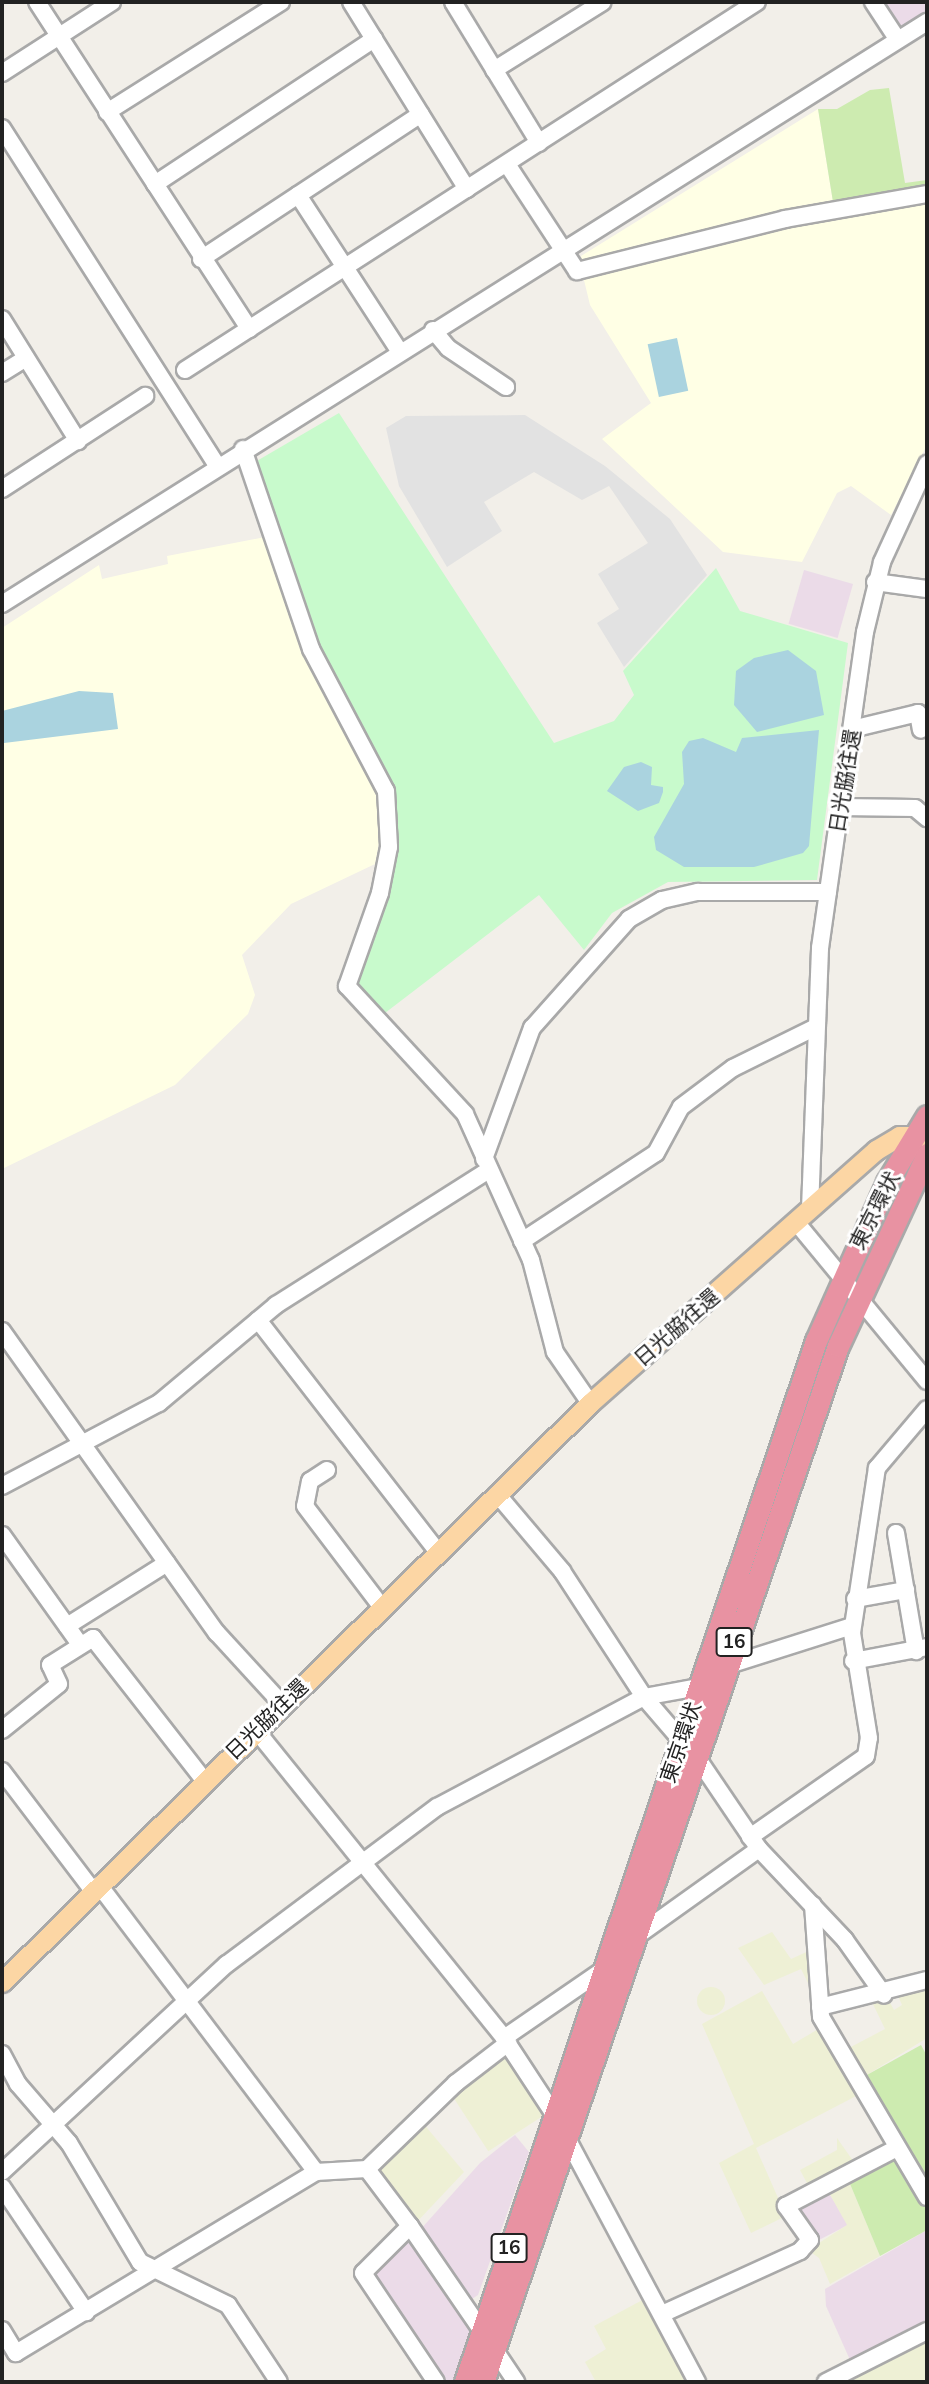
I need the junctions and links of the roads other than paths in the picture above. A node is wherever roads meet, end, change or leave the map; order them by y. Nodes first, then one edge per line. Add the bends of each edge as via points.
1 (37, 2) edge
2 (112, 2) edge
3 (281, 2) edge
4 (351, 2) edge
5 (453, 2) edge
6 (603, 2) edge
7 (757, 2) edge
8 (873, 2) edge
9 (927, 22) edge
10 (59, 36) junction
11 (374, 39) junction
12 (898, 40) junction
13 (494, 70) junction
14 (2, 73) edge
15 (107, 112) junction
16 (421, 114) junction
17 (2, 128) edge
18 (539, 144) junction
19 (507, 164) junction
20 (155, 184) junction
21 (467, 189) junction
22 (927, 194) edge
23 (298, 195) junction
24 (558, 250) junction
25 (201, 259) junction
26 (344, 268) junction
27 (2, 319) edge
28 (250, 329) junction
29 (433, 330) junction
30 (400, 352) junction
31 (26, 358) junction
32 (186, 370) dead end
33 (2, 373) edge
34 (506, 387) dead end
35 (145, 396) dead end
36 (78, 441) junction
37 (243, 449) junction
38 (216, 464) junction
39 (927, 464) edge
40 (2, 489) edge
41 (875, 582) junction
42 (927, 589) edge
43 (3, 601) edge
44 (852, 729) junction
45 (921, 730) dead end
46 (841, 807) junction
47 (927, 818) edge
48 (828, 892) junction
49 (814, 1028) junction
50 (927, 1116) edge
51 (921, 1135) edge
52 (927, 1154) edge
53 (486, 1165) junction
54 (917, 1188) edge
55 (803, 1215) junction
56 (522, 1241) junction
57 (842, 1274) junction
58 (858, 1292) junction
59 (258, 1320) junction
60 (2, 1331) edge
61 (927, 1381) edge
62 (590, 1403) junction
63 (927, 1409) edge
64 (84, 1443) junction
65 (327, 1471) dead end
66 (2, 1486) edge
67 (497, 1494) junction
68 (896, 1533) dead end
69 (2, 1535) edge
70 (437, 1551) junction
71 (167, 1563) junction
72 (906, 1590) junction
73 (855, 1599) junction
74 (382, 1606) junction
75 (67, 1626) junction
76 (852, 1626) junction
77 (79, 1643) junction
78 (922, 1649) edge
79 (853, 1661) junction
80 (726, 1666) junction
81 (699, 1687) junction
82 (644, 1697) junction
83 (282, 1704) junction
84 (256, 1729) junction
85 (2, 1730) edge
86 (687, 1746) junction
87 (2, 1771) edge
88 (204, 1780) junction
89 (755, 1843) junction
90 (368, 1862) junction
91 (96, 1888) junction
92 (813, 1905) junction
93 (632, 1939) junction
94 (603, 1970) junction
95 (927, 1980) edge
96 (2, 1982) edge
97 (884, 1995) junction
98 (186, 2001) junction
99 (821, 2007) junction
100 (506, 2040) junction
101 (2, 2054) edge
102 (554, 2114) junction
103 (53, 2124) junction
104 (566, 2140) junction
105 (897, 2148) junction
106 (367, 2169) junction
107 (2, 2172) edge
108 (316, 2172) junction
109 (2, 2187) edge
110 (927, 2197) edge
111 (410, 2226) junction
112 (153, 2273) junction
113 (86, 2312) junction
114 (663, 2314) junction
115 (2, 2330) edge
116 (482, 2331) junction
117 (927, 2331) edge
118 (494, 2349) junction
119 (278, 2382) edge
120 (436, 2382) edge
121 (465, 2382) edge
122 (484, 2382) edge
123 (516, 2382) edge
124 (697, 2382) edge
125 (826, 2382) edge

1 - 10 street
2 - 10 street
3 - 15 street
4 - 11 street
5 - 13 street
6 - 13 street
7 - 18 street
8 - 12 street
9 - 12 street
10 - 14 street
10 - 15 street
11 - 16 street
11 - 20 street
12 - 24 street
13 - 18 street
15 - 20 street
16 - 21 street
16 - 23 street
17 - 38 street
18 - 19 street
19 - 21 street
19 - 24 street
20 - 25 street
21 - 26 street
22 - 24 street via 785,219 577,271
23 - 25 street
23 - 26 street
24 - 29 street
25 - 28 street
26 - 28 street
26 - 30 street
27 - 31 street
28 - 32 street
29 - 30 street
29 - 34 street via 447,348
30 - 37 street
31 - 33 street
31 - 36 street
35 - 36 street
36 - 40 street
37 - 38 street
37 - 53 street via 311,649 386,790 389,847 380,893 347,986 464,1114
38 - 43 street
39 - 41 street, 日光脇往還
41 - 42 street
41 - 44 street, 日光脇往還
44 - 45 street via 918,713
44 - 46 street, 日光脇往還
46 - 47 street via 915,808
46 - 48 street, 日光脇往還
48 - 49 street, 日光脇往還
48 - 53 street via 698,892 662,900 629,919 532,1028
49 - 55 street, 日光脇往還
49 - 56 street via 733,1068 681,1107 656,1153
50 - 51 highway, 東京環状 / 16
51 - 55 main road via 876,1150
51 - 57 highway, 東京環状 / 16
52 - 54 highway, 東京環状 / 16
53 - 56 street
53 - 59 street
54 - 58 highway, 東京環状 / 16
55 - 57 street
55 - 62 main road, 日光脇往還
56 - 62 street via 555,1352
57 - 58 street
57 - 81 highway, 東京環状 / 16
58 - 61 street
58 - 80 highway, 東京環状 / 16
59 - 64 street via 159,1403
59 - 70 street
60 - 64 street
62 - 67 main road, 日光脇往還
63 - 73 street via 877,1468
64 - 66 street
64 - 71 street
65 - 74 street via 310,1481 305,1506
67 - 70 main road, 日光脇往還
67 - 82 street via 562,1571
68 - 72 street
69 - 75 street
70 - 74 main road, 日光脇往還
71 - 75 street
71 - 83 street
72 - 73 street
72 - 78 street
73 - 76 street
74 - 83 main road, 日光脇往還
75 - 77 street
76 - 79 street
76 - 80 street
77 - 85 street via 50,1665 59,1684
77 - 88 street via 93,1638
78 - 79 street
79 - 89 street via 869,1738 866,1756
80 - 86 highway, 東京環状 / 16
81 - 82 street
81 - 86 highway, 東京環状 / 16
82 - 86 street
82 - 90 street via 437,1807
83 - 84 main road, 日光脇往還
84 - 88 main road, 日光脇往還
84 - 90 street
86 - 89 street
86 - 93 highway, 東京環状 / 16
86 - 94 highway, 東京環状 / 16
87 - 91 street
88 - 91 main road, 日光脇往還
89 - 92 street
89 - 93 street
90 - 98 street
90 - 100 street
91 - 96 main road, 日光脇往還
91 - 98 street
92 - 97 street
92 - 99 street
93 - 104 highway, 東京環状 / 16
94 - 100 street
94 - 102 highway, 東京環状 / 16
95 - 97 street
97 - 99 street
98 - 103 street
98 - 108 street
99 - 105 street
100 - 102 street
100 - 106 street
101 - 103 street via 18,2084
102 - 104 street
102 - 116 highway, 東京環状 / 16
103 - 107 street
103 - 112 street via 139,2262
104 - 114 street
104 - 118 highway, 東京環状 / 16
105 - 110 street
105 - 114 street via 786,2206 810,2240 800,2251
106 - 108 street
106 - 111 street
108 - 112 street
109 - 113 street
111 - 116 street
111 - 120 street via 363,2273
112 - 113 street
112 - 119 street via 228,2305
113 - 115 street via 16,2353
114 - 124 street
116 - 121 highway, 東京環状 / 16
117 - 125 street
118 - 122 highway, 東京環状 / 16
118 - 123 street

